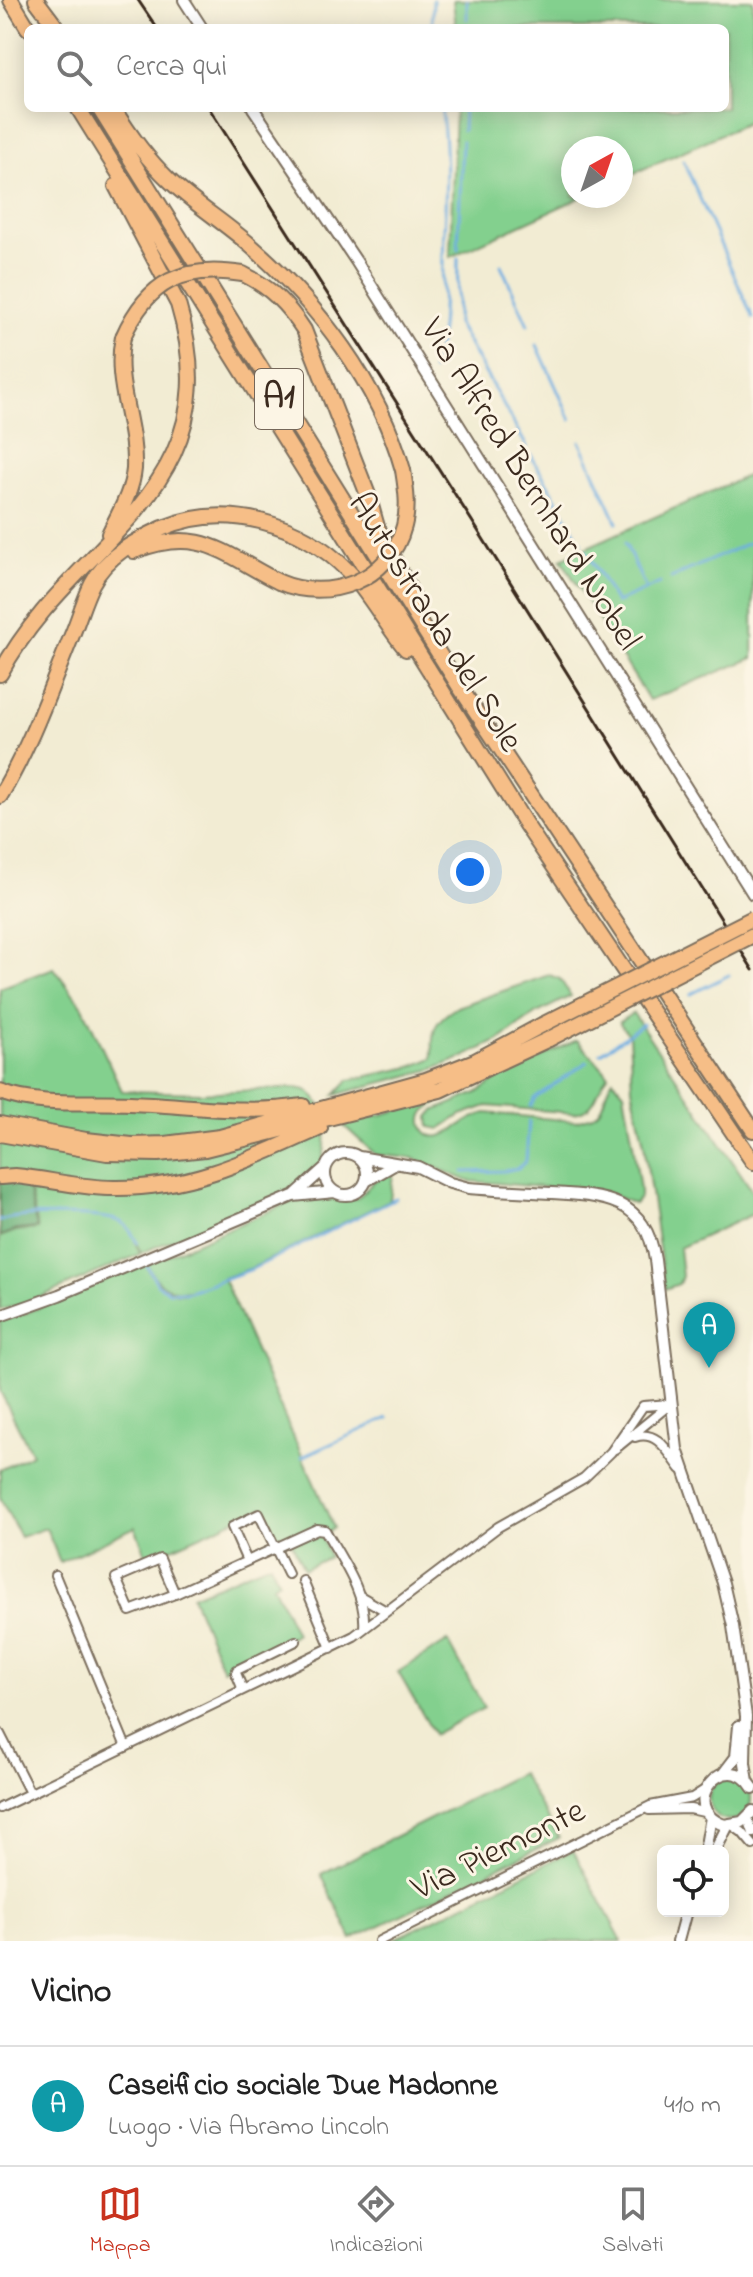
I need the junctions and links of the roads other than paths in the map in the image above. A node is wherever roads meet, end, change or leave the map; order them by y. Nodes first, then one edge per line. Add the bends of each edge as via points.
1 (11, 0) edge
2 (34, 0) edge
3 (184, 0) edge
4 (26, 24) edge
5 (47, 24) edge
6 (54, 24) edge
7 (199, 24) edge
8 (78, 112) edge
9 (78, 112) edge
10 (101, 112) edge
11 (116, 112) edge
12 (256, 112) edge
13 (104, 544) junction
14 (93, 582) junction
15 (0, 674) edge
16 (437, 686) junction
17 (461, 689) junction
18 (0, 796) edge
19 (753, 894) edge
20 (753, 918) edge
21 (753, 935) edge
22 (546, 1032) junction
23 (0, 1092) edge
24 (355, 1098) junction
25 (369, 1109) junction
26 (0, 1124) edge
27 (753, 1130) edge
28 (0, 1134) edge
29 (42, 1137) junction
30 (359, 1157) junction
31 (753, 1162) edge
32 (327, 1165) junction
33 (394, 1165) junction
34 (0, 1177) edge
35 (366, 1181) junction
36 (335, 1192) junction
37 (293, 1196) junction
38 (0, 1316) edge
39 (669, 1391) junction
40 (649, 1404) junction
41 (670, 1404) junction
42 (627, 1441) junction
43 (611, 1452) junction
44 (682, 1470) junction
45 (276, 1547) junction
46 (247, 1561) junction
47 (288, 1574) dead end
48 (55, 1575) dead end
49 (303, 1581) dead end
50 (175, 1594) junction
51 (359, 1595) junction
52 (386, 1611) junction
53 (364, 1628) junction
54 (296, 1641) dead end
55 (331, 1648) junction
56 (243, 1690) junction
57 (743, 1705) junction
58 (0, 1734) edge
59 (126, 1747) junction
60 (723, 1774) junction
61 (750, 1784) edge
62 (706, 1789) junction
63 (30, 1793) junction
64 (0, 1808) edge
65 (644, 1810) junction
66 (752, 1813) edge
67 (710, 1815) junction
68 (730, 1825) junction
69 (753, 1833) edge
70 (706, 1845) edge
71 (718, 1845) edge
72 (753, 1845) edge
73 (686, 1917) edge
74 (379, 1941) edge
75 (678, 1941) edge

1 - 4 highway
2 - 5 highway
2 - 6 highway
3 - 7 street
8 - 13 highway via 178,304 189,374 182,436 173,458 146,501
9 - 16 highway, Autostrada del Sole / A1
10 - 17 highway, Autostrada del Sole / A1
11 - 14 highway, bridge via 169,179 250,244 317,313 372,397 395,445 407,500 404,527 394,548 356,583 329,591 279,582 216,547 178,540 134,551
12 - 19 street, Via Alfred Bernhard Nobel via 356,261
13 - 15 highway via 13,650
13 - 17 highway, bridge via 134,469 120,372 123,337 138,307 162,284 190,272 243,274 270,289 304,330 377,527
14 - 16 highway via 115,554 167,527 210,517 261,521 310,541 348,571
14 - 18 highway via 24,755
16 - 31 highway, Autostrada del Sole / A1
17 - 27 highway, Autostrada del Sole / A1
20 - 22 highway, bridge
21 - 22 highway, bridge
22 - 24 highway via 453,1070
22 - 25 highway via 440,1090
23 - 24 highway via 33,1100 244,1111
24 - 29 highway via 220,1137 176,1143
25 - 29 highway via 181,1152 107,1153
25 - 34 highway via 236,1166 186,1181 112,1188
26 - 29 highway
28 - 29 highway
30 - 32 street via 344,1153
30 - 33 street
30 - 35 street
32 - 36 street via 326,1180
32 - 37 street
33 - 35 street
33 - 39 street via 418,1167 469,1188 602,1197 627,1208 652,1242
35 - 36 street via 353,1194
36 - 37 street
37 - 38 street
39 - 40 street
39 - 41 street
40 - 41 street
40 - 43 street via 639,1410
41 - 42 street
41 - 44 street
42 - 43 street
42 - 44 street via 641,1434 652,1436
43 - 52 street via 584,1478 498,1527
44 - 57 street via 723,1583
45 - 46 street
45 - 46 street via 259,1514 232,1527
45 - 47 street
45 - 51 street via 325,1530
46 - 50 street
48 - 59 street
49 - 55 street
50 - 50 street via 160,1559 116,1578 130,1611
51 - 52 street
51 - 53 street
52 - 53 street
53 - 55 street
54 - 56 street via 237,1670
55 - 56 street
56 - 59 street
57 - 60 street via 736,1757
57 - 61 street
58 - 63 street
59 - 63 street
60 - 61 street via 739,1775
60 - 62 street
62 - 65 street, Via Piemonte via 692,1798
62 - 67 street
63 - 64 street
65 - 67 street, Via Piemonte via 690,1809
65 - 74 street, Via Piemonte
66 - 68 street
66 - 69 street
67 - 68 street
67 - 70 street
68 - 71 street
68 - 72 street
73 - 75 street

